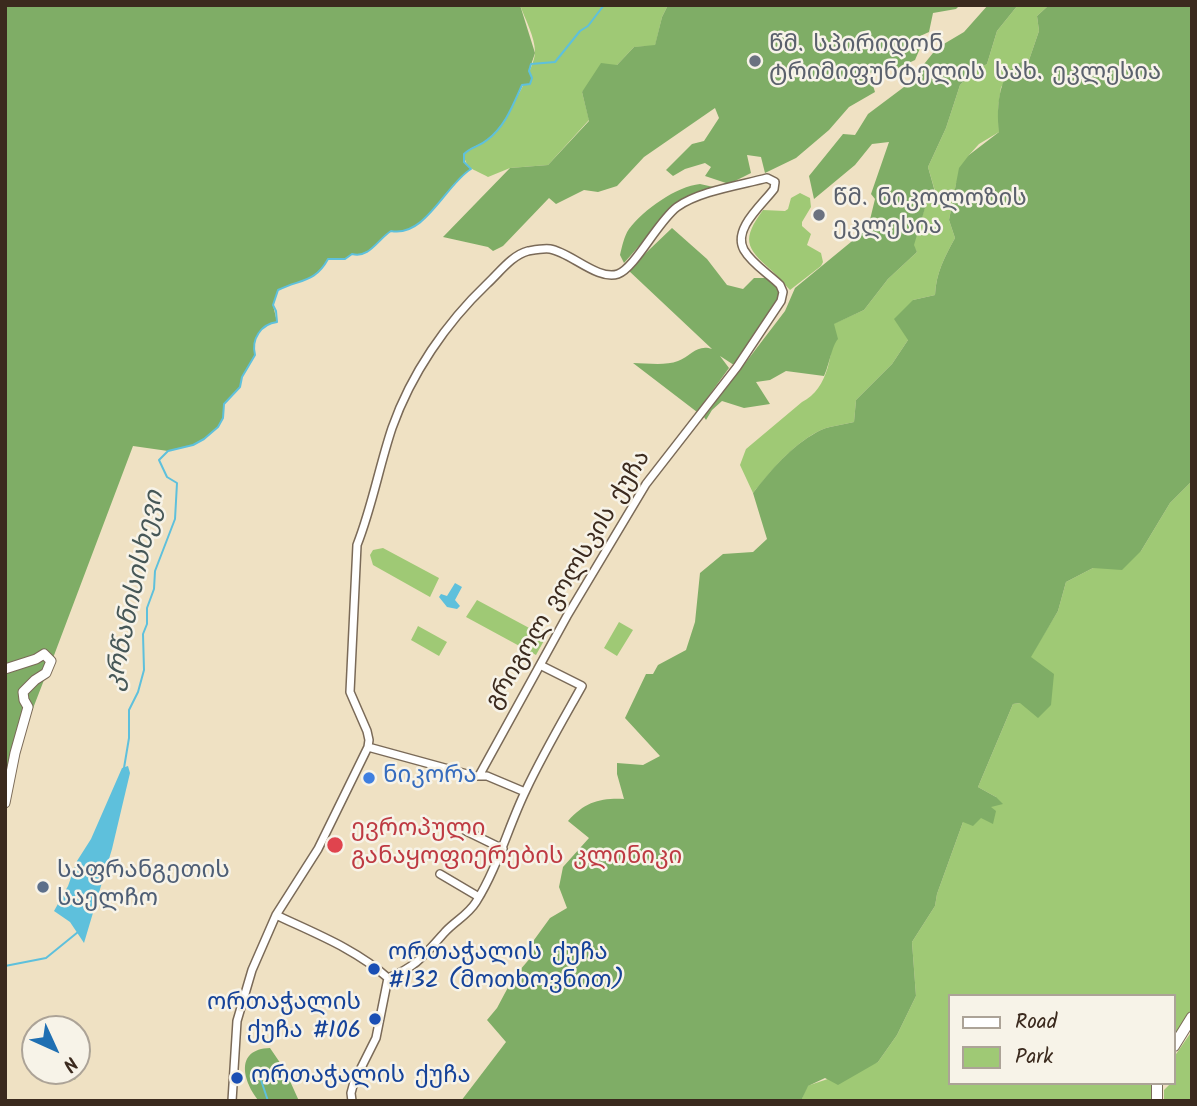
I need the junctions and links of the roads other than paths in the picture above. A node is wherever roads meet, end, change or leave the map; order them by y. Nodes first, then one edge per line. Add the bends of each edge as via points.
1 (540, 665) junction
2 (5, 669) edge
3 (368, 747) junction
4 (480, 774) junction
5 (525, 792) junction
6 (5, 803) edge
7 (466, 831) dead end
8 (503, 849) junction
9 (440, 874) dead end
10 (479, 897) junction
11 (276, 915) junction
12 (388, 978) junction
13 (1192, 1017) edge
14 (1176, 1043) edge
15 (232, 1101) edge
16 (352, 1101) edge

1 - 3 street, გრიგოლ ვოლსკის ქუჩა via 646,484 737,367 781,301 780,285 743,249 741,240 744,228 774,188 775,182 768,178 693,198 676,208 616,275 606,275 549,249 526,252 466,304 437,343 408,388 392,428 357,545 350,692 367,732
1 - 4 street, გრიგოლ ვოლსკის ქუჩა
1 - 5 street via 582,686
2 - 6 street via 44,654 51,661 46,674 23,692 28,707
3 - 4 street
3 - 11 street via 318,849
4 - 5 street
5 - 8 street
7 - 8 street
8 - 10 street
9 - 10 street
10 - 12 street via 409,969
11 - 12 street via 332,941
11 - 15 street via 251,970 237,1021
12 - 16 street via 376,1038 354,1082
13 - 14 main road

